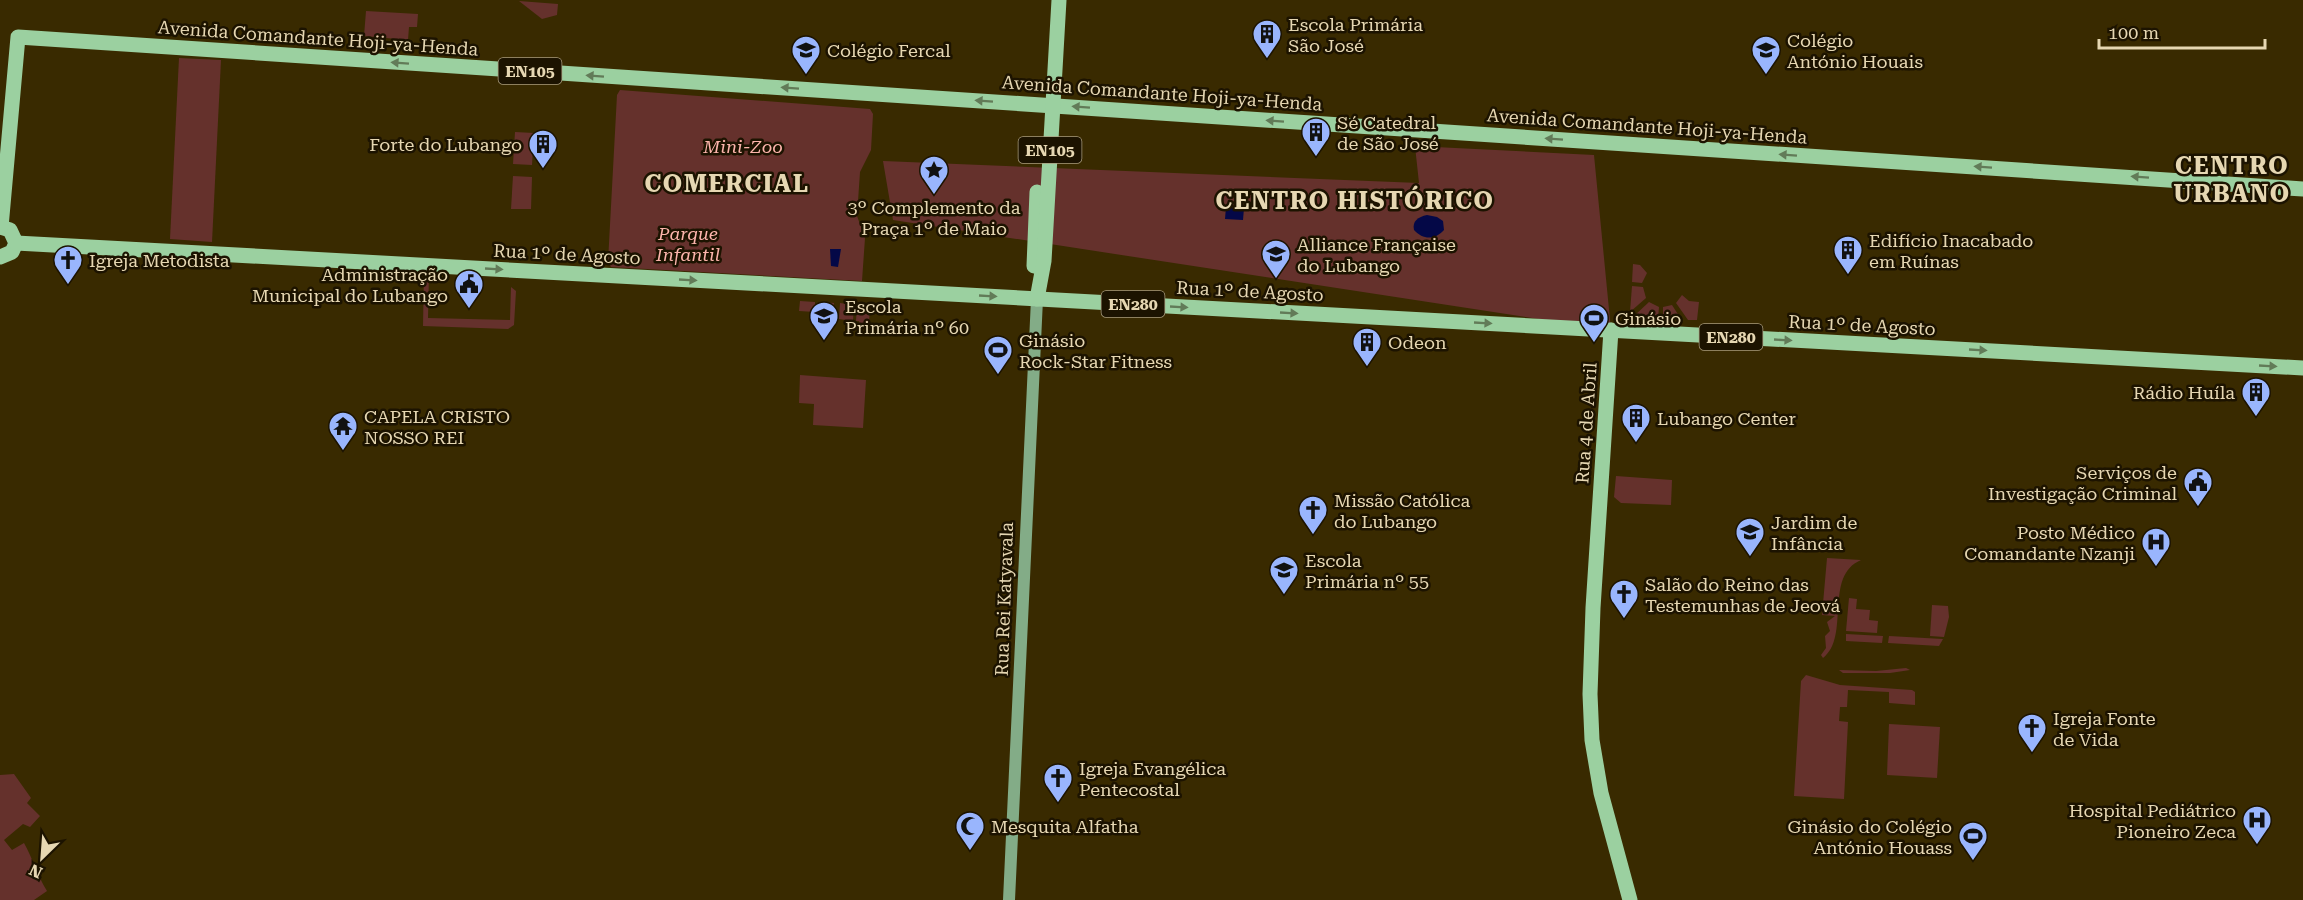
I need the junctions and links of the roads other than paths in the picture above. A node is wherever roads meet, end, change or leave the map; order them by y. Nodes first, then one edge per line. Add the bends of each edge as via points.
1 (1049, 0) edge
2 (1059, 0) edge
3 (1047, 105) junction
4 (2303, 189) edge
5 (1, 227) edge
6 (16, 243) junction
7 (0, 257) edge
8 (1036, 299) junction
9 (1611, 330) junction
10 (2303, 368) edge
11 (1009, 900) edge
12 (1630, 900) edge

1 - 3 main road, EN105
2 - 3 main road, EN105
4 -> 3 main road, Avenida Comandante Hoji-ya-Henda
3 -> 5 main road, Avenida Comandante Hoji-ya-Henda / EN105 via 18,37
3 - 8 main road, EN105 via 1034,230
5 - 6 main road, EN105 via 10,230
6 - 7 main road via 12,252
6 -> 8 main road, Rua 1º de Agosto
8 -> 9 main road, Rua 1º de Agosto / EN280
8 - 11 main road, Rua Rei Katyavala
9 -> 10 main road, Rua 1º de Agosto / EN280
9 - 12 main road, Rua 4 de Abril via 1591,657 1592,740 1606,815

